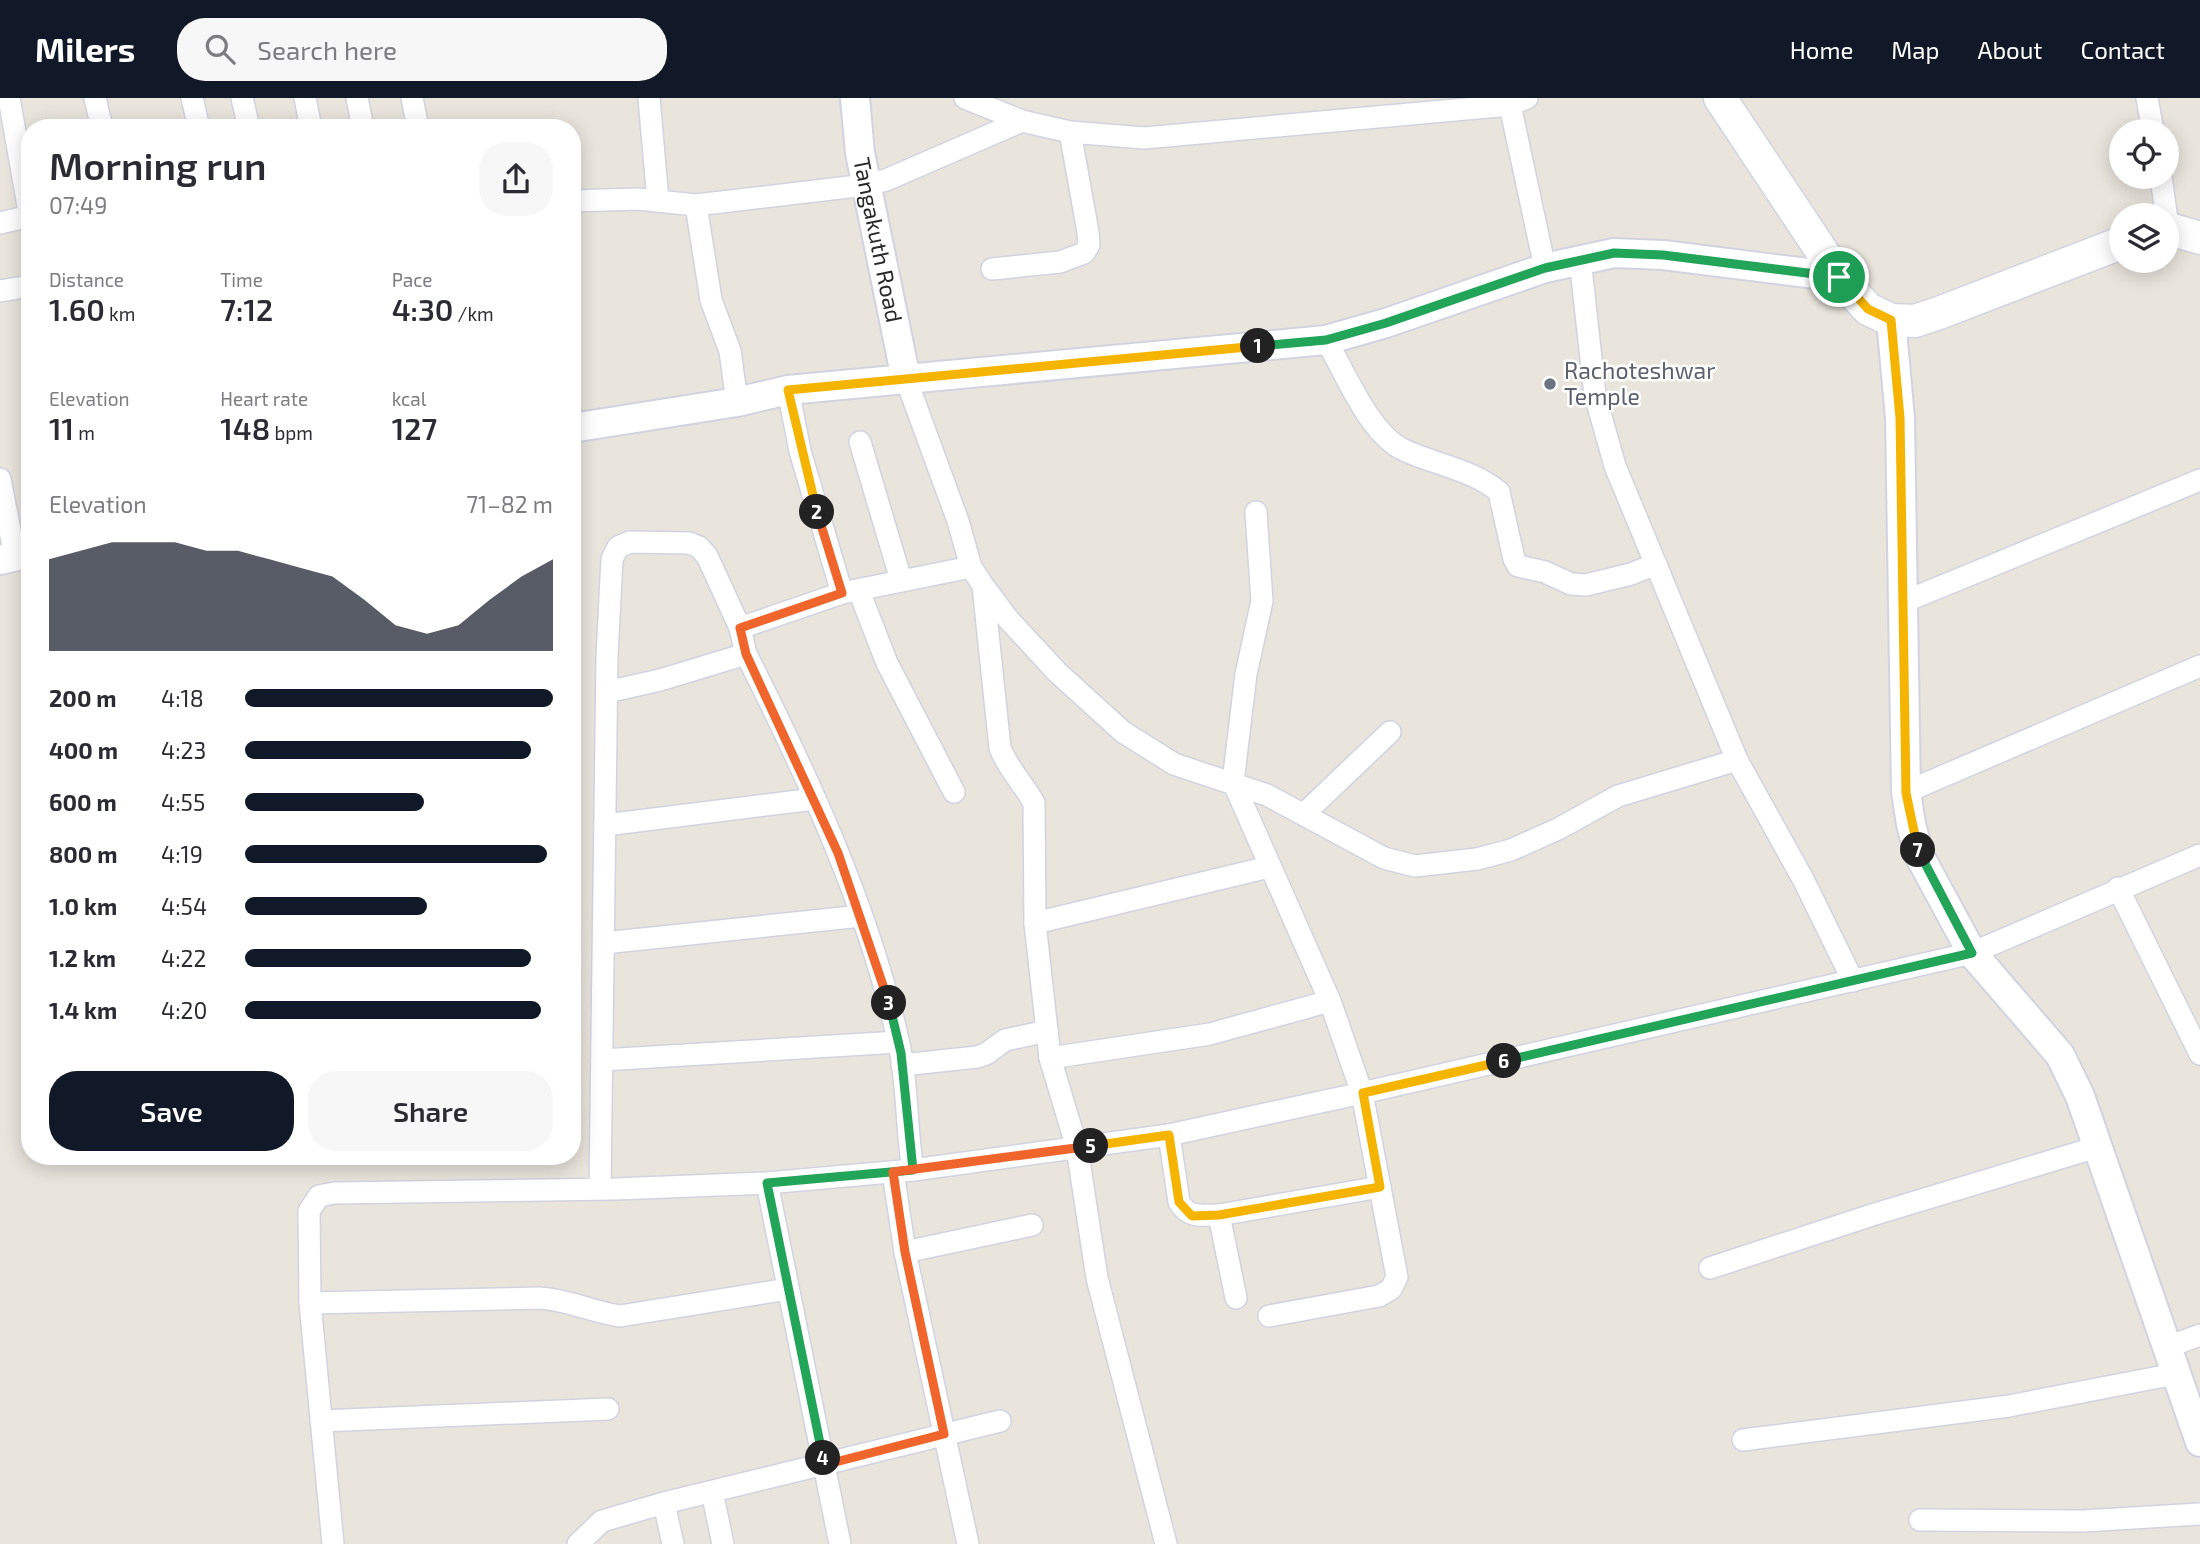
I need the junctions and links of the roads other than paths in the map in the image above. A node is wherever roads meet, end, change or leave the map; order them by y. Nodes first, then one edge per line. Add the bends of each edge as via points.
1 (9, 98) edge
2 (95, 98) edge
3 (192, 98) edge
4 (242, 98) edge
5 (304, 98) edge
6 (357, 98) edge
7 (412, 98) edge
8 (649, 98) edge
9 (855, 98) edge
10 (965, 98) edge
11 (1720, 98) edge
12 (2147, 98) edge
13 (1519, 101) edge
14 (100, 119) edge
15 (197, 119) edge
16 (247, 119) edge
17 (309, 119) edge
18 (361, 119) edge
19 (416, 119) edge
20 (2151, 119) edge
21 (1022, 121) junction
22 (1070, 132) junction
23 (21, 166) edge
24 (866, 186) junction
25 (581, 201) edge
26 (658, 201) junction
27 (696, 205) junction
28 (21, 219) edge
29 (0, 223) edge
30 (2179, 232) edge
31 (2200, 238) edge
32 (2109, 248) edge
33 (1580, 259) junction
34 (1545, 268) junction
35 (992, 269) dead end
36 (1839, 277) junction
37 (21, 288) edge
38 (0, 291) edge
39 (1891, 320) junction
40 (1326, 340) junction
41 (906, 379) junction
42 (788, 390) junction
43 (737, 401) junction
44 (581, 427) edge
45 (860, 442) dead end
46 (0, 479) edge
47 (2200, 480) edge
48 (1256, 512) dead end
49 (15, 556) edge
50 (1656, 564) junction
51 (976, 575) junction
52 (901, 580) junction
53 (850, 592) junction
54 (1902, 603) junction
55 (740, 628) junction
56 (746, 654) junction
57 (2200, 666) edge
58 (607, 692) junction
59 (1390, 732) dead end
60 (1737, 760) junction
61 (1233, 782) junction
62 (954, 792) dead end
63 (1906, 793) junction
64 (814, 799) junction
65 (1304, 814) junction
66 (605, 825) junction
67 (2200, 855) edge
68 (1269, 867) junction
69 (2118, 888) junction
70 (861, 916) junction
71 (1035, 923) junction
72 (604, 943) junction
73 (1972, 953) junction
74 (1853, 981) junction
75 (1331, 1001) junction
76 (1047, 1031) junction
77 (898, 1042) junction
78 (2200, 1054) edge
79 (1050, 1058) junction
80 (602, 1060) junction
81 (902, 1065) junction
82 (1363, 1093) junction
83 (1169, 1135) junction
84 (2097, 1147) junction
85 (1077, 1148) junction
86 (903, 1171) junction
87 (767, 1183) junction
88 (1380, 1187) junction
89 (600, 1188) junction
90 (1219, 1215) junction
91 (1032, 1225) dead end
92 (905, 1252) junction
93 (1710, 1268) dead end
94 (788, 1289) junction
95 (1236, 1298) dead end
96 (310, 1303) junction
97 (1269, 1316) dead end
98 (2200, 1335) edge
99 (2170, 1361) junction
100 (608, 1409) dead end
101 (1000, 1421) dead end
102 (321, 1422) junction
103 (944, 1434) junction
104 (1743, 1440) dead end
105 (2200, 1442) edge
106 (824, 1465) junction
107 (712, 1492) junction
108 (664, 1503) junction
109 (2200, 1514) edge
110 (1920, 1520) dead end
111 (333, 1544) edge
112 (578, 1544) edge
113 (673, 1544) edge
114 (723, 1544) edge
115 (840, 1544) edge
116 (968, 1544) edge
117 (1166, 1544) edge

1 - 23 street
2 - 14 street
3 - 15 street
4 - 16 street
5 - 17 street
6 - 18 street
7 - 19 street
8 - 26 street
9 - 24 street, Tangakuth Road
10 - 21 street
11 - 36 main road
12 - 20 street
13 - 22 street via 1144,138
13 - 34 street
21 - 22 street
21 - 24 street
22 - 35 street via 1089,245 1084,253 1060,262
24 - 27 street
24 - 41 street, Tangakuth Road
25 - 26 street
26 - 27 street
27 - 43 street via 711,300 730,351
28 - 29 street
30 - 31 main road
32 - 39 main road via 1915,321
33 - 34 street
33 - 36 street via 1614,253 1663,255
33 - 50 street via 1590,365 1604,433
34 - 40 street
36 - 39 main road via 1868,309
37 - 38 street
39 - 54 street via 1900,418
40 - 41 street
40 - 50 street via 1387,439 1499,492 1518,566 1586,585
41 - 42 street
41 - 51 street
42 - 43 street
42 - 53 street via 800,452
43 - 44 street
45 - 52 street
46 - 49 street
47 - 54 street
48 - 61 street via 1262,601 1246,674
50 - 60 street
51 - 52 street
51 - 61 street via 1008,619 1057,672 1123,732 1174,764
51 - 71 street via 1000,748 1007,766 1034,803
52 - 53 street
53 - 55 street
53 - 62 street
54 - 63 street
55 - 56 street
55 - 58 street via 699,547 630,542 618,547 612,559
56 - 58 street
56 - 64 street
57 - 63 street
58 - 66 street
59 - 65 street
60 - 65 street via 1618,796 1511,850 1465,860 1415,866 1384,858
60 - 74 street
61 - 65 street
61 - 68 street
63 - 73 street via 1919,855
64 - 66 street
64 - 70 street
66 - 72 street
67 - 69 street
68 - 71 street
68 - 75 street
69 - 73 street
69 - 78 street
70 - 72 street
70 - 77 street
71 - 76 street
72 - 80 street
73 - 74 street
73 - 84 street via 2060,1055
74 - 82 street
75 - 79 street via 1210,1034
75 - 82 street
76 - 79 street
76 - 81 street via 1005,1040 986,1054
77 - 80 street
77 - 81 street
79 - 85 street
80 - 89 street
81 - 86 street
82 - 83 street
82 - 88 street
83 - 85 street
83 - 90 street via 1183,1209 1192,1216
84 - 93 street
84 - 99 street
85 - 86 street
85 - 117 street via 1097,1278
86 - 87 street
86 - 92 street
87 - 89 street
87 - 94 street
88 - 90 street
88 - 97 street via 1395,1257 1391,1289 1379,1296
89 - 96 street via 319,1196 309,1211
90 - 95 street
91 - 92 street
92 - 103 street
94 - 96 street via 620,1316 566,1299
94 - 106 street
96 - 102 street
98 - 99 street
99 - 104 street via 2009,1406
99 - 105 street
100 - 102 street
101 - 103 street
102 - 111 street
103 - 106 street
103 - 116 street
106 - 107 street
106 - 115 street
107 - 108 street
107 - 114 street
108 - 112 street via 602,1521
108 - 113 street
109 - 110 street via 2083,1521

